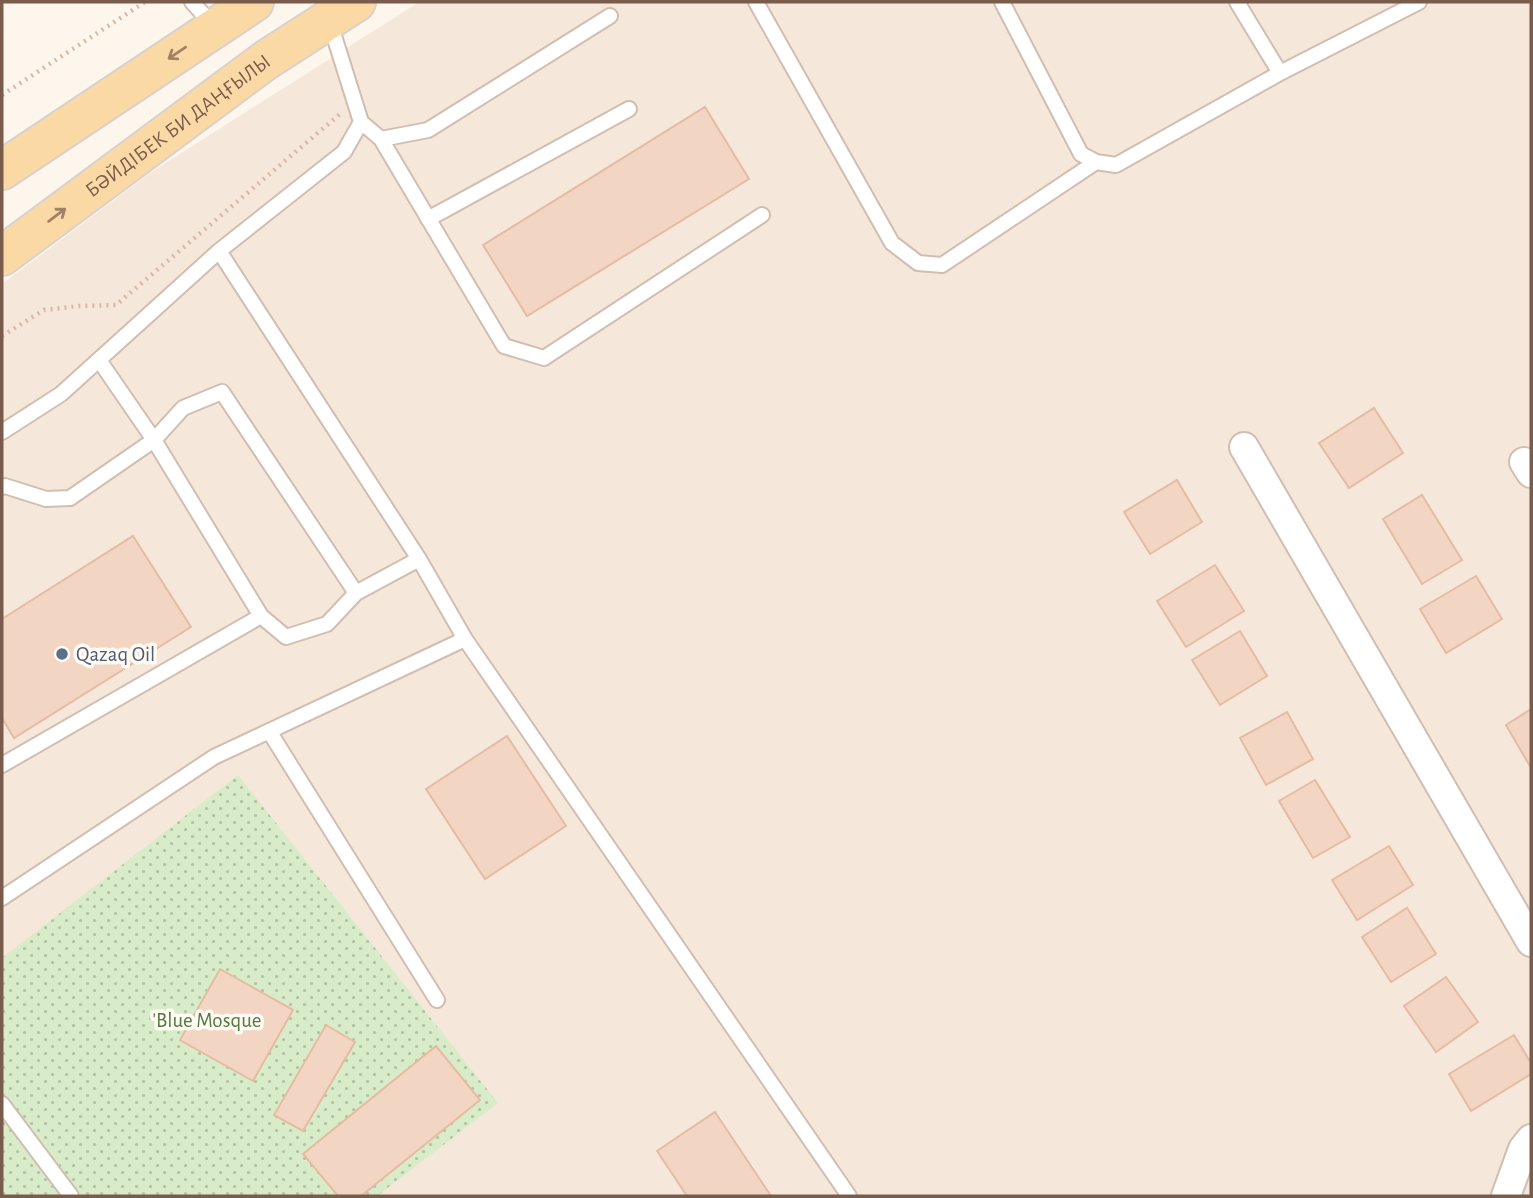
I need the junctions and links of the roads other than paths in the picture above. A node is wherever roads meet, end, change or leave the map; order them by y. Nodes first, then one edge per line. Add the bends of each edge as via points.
1 (254, 2) edge
2 (756, 2) edge
3 (1002, 2) edge
4 (1237, 2) edge
5 (1419, 2) edge
6 (342, 10) edge
7 (204, 15) edge
8 (610, 16) dead end
9 (1280, 73) junction
10 (629, 109) dead end
11 (361, 122) junction
12 (381, 139) junction
13 (1096, 162) junction
14 (2, 170) edge
15 (762, 215) dead end
16 (428, 219) junction
17 (219, 251) junction
18 (2, 256) edge
19 (99, 360) junction
20 (2, 432) edge
21 (154, 440) junction
22 (1244, 447) dead end
23 (2, 487) edge
24 (419, 559) junction
25 (356, 593) junction
26 (261, 616) junction
27 (465, 639) junction
28 (269, 731) junction
29 (2, 765) edge
30 (2, 898) edge
31 (1531, 942) edge
32 (437, 1000) dead end
33 (2, 1104) edge
34 (1531, 1139) edge
35 (71, 1196) edge
36 (849, 1196) edge
37 (1506, 1196) edge

1 - 7 main road
2 - 13 lane via 892,243 918,263 942,265
3 - 13 lane via 1081,154
4 - 9 lane
5 - 9 lane
6 - 11 lane via 354,103
18 -> 6 main road, БӘЙДІБЕК БИ ДАҢҒЫЛЫ via 266,60
7 -> 14 main road
8 - 12 lane via 428,130
9 - 13 lane via 1116,165
10 - 16 lane
11 - 12 lane
11 - 17 lane via 344,152
12 - 16 lane
15 - 16 lane via 544,358 504,346
17 - 19 lane
17 - 24 lane
19 - 20 lane via 61,394
19 - 21 lane
21 - 23 lane via 70,498 46,499
21 - 25 lane via 183,408 222,392
21 - 26 lane
22 - 31 street
24 - 25 lane
24 - 27 lane
25 - 26 lane via 327,624 286,637
26 - 29 lane
27 - 28 lane
27 - 36 lane
28 - 30 lane via 214,757
28 - 32 lane
33 - 35 lane
34 - 37 street

